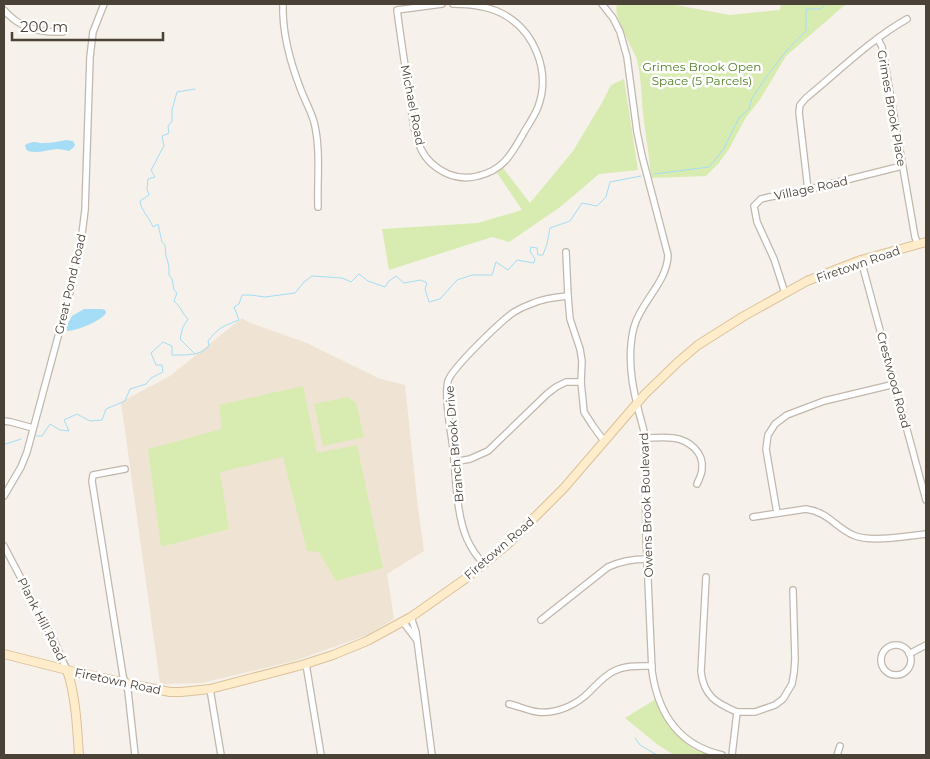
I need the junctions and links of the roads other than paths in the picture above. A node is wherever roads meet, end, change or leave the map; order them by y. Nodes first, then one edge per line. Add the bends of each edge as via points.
1 (104, 4) edge
2 (283, 4) edge
3 (442, 4) edge
4 (453, 4) edge
5 (602, 4) edge
6 (396, 7) edge
7 (4, 10) edge
8 (907, 19) dead end
9 (62, 32) dead end
10 (878, 39) junction
11 (902, 166) junction
12 (808, 190) junction
13 (318, 207) dead end
14 (926, 242) edge
15 (918, 244) junction
16 (566, 252) dead end
17 (861, 260) junction
18 (785, 292) junction
19 (568, 296) junction
20 (581, 382) junction
21 (895, 384) junction
22 (637, 405) junction
23 (4, 421) edge
24 (33, 428) junction
25 (645, 438) junction
26 (604, 441) junction
27 (454, 462) junction
28 (125, 469) dead end
29 (697, 484) dead end
30 (4, 496) edge
31 (926, 500) edge
32 (777, 514) junction
33 (753, 517) dead end
34 (926, 534) edge
35 (4, 546) edge
36 (647, 558) junction
37 (484, 564) junction
38 (706, 577) dead end
39 (793, 590) dead end
40 (411, 617) junction
41 (541, 620) dead end
42 (403, 622) junction
43 (416, 639) junction
44 (926, 645) edge
45 (4, 654) edge
46 (909, 654) junction
47 (306, 664) junction
48 (652, 666) junction
49 (67, 670) junction
50 (125, 683) junction
51 (210, 689) junction
52 (509, 704) dead end
53 (737, 712) junction
54 (840, 746) dead end
55 (79, 755) edge
56 (135, 755) edge
57 (221, 755) edge
58 (321, 755) edge
59 (432, 755) edge
60 (722, 755) edge
61 (732, 755) edge
62 (837, 755) edge

1 - 24 street, Great Pond Road via 94,32 90,57 81,242
2 - 13 street via 287,48 316,133
3 - 6 street, Michael Road
4 - 6 street, Michael Road via 479,6 510,18 530,39 542,69 538,107 517,144 496,170 473,178 443,171 428,159 421,148
5 - 22 street, Owens Brook Boulevard via 614,18 628,57 640,148 668,255 660,282 634,326 630,345
7 - 9 street via 18,23 33,30
8 - 10 street
10 - 11 street, Grimes Brook Place
10 - 12 street, Grimes Brook Place via 800,105
11 - 12 street, Village Road
11 - 15 street, Grimes Brook Place
12 - 18 street, Village Road via 761,199 754,206 757,222
14 - 15 street, Firetown Road
15 - 17 street, Firetown Road
16 - 19 street
17 - 18 street, Firetown Road
17 - 21 street, Crestwood Road
18 - 22 street, Firetown Road via 698,345
19 - 20 street via 570,319 582,361
19 - 27 street, Branch Brook Drive via 532,303 514,312 448,380
20 - 26 street via 584,412
20 - 27 street via 566,382 556,387 488,450 470,460
21 - 31 street, Crestwood Road
21 - 32 street via 818,403 775,424 768,435 766,448
22 - 25 street, Owens Brook Boulevard
22 - 26 street, Firetown Road
23 - 24 street
24 - 30 street, Great Pond Road via 20,467
25 - 29 street via 672,438 696,448 702,470
25 - 36 street, Owens Brook Boulevard
26 - 37 street, Firetown Road via 564,488
27 - 37 street, Branch Brook Drive via 467,539
28 - 50 street via 93,476 92,481
32 - 33 street
32 - 34 street via 813,509 853,536 866,538
35 - 49 street, Plank Hill Road
36 - 41 street via 627,560 608,567
36 - 48 street, Owens Brook Boulevard
37 - 40 street, Firetown Road
38 - 53 street via 702,680 716,701
39 - 53 street via 795,659 792,684 775,705 755,712
40 - 42 street, Firetown Road
40 - 43 street
42 - 43 street
42 - 47 street, Firetown Road
43 - 59 street
44 - 46 street
45 - 49 street, Firetown Road
46 - 46 street via 909,668 901,674 887,673 882,665 882,655 893,646 903,647
47 - 51 street, Firetown Road
47 - 58 street
48 - 52 street via 632,666 613,671 579,700 555,711 537,712
48 - 60 street, Owens Brook Boulevard via 658,699 673,726 697,746
49 - 50 street, Firetown Road
49 - 55 street, Plank Hill Road via 76,715
50 - 51 street, Firetown Road via 170,692
50 - 56 street
51 - 57 street
53 - 61 street
54 - 62 street

